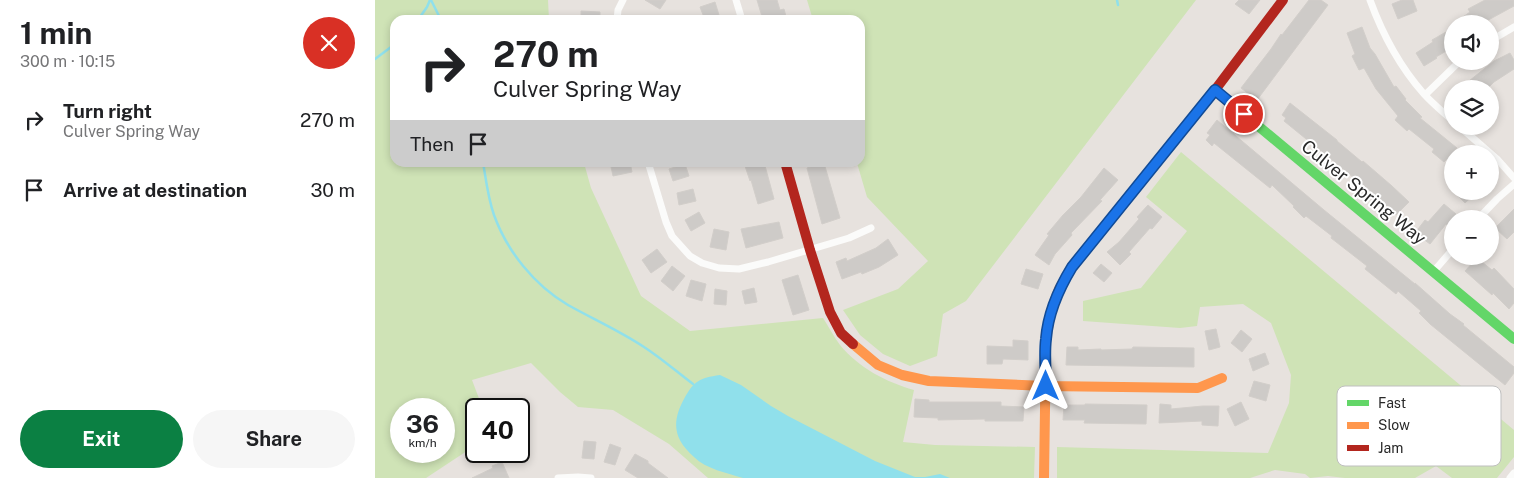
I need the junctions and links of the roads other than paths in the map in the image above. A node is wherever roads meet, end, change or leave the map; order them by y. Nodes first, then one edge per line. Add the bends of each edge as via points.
1 (623, 0) edge
2 (735, 0) edge
3 (1283, 0) edge
4 (1370, 0) edge
5 (618, 15) edge
6 (741, 15) edge
7 (1514, 27) edge
8 (1499, 36) edge
9 (1451, 70) edge
10 (1215, 90) junction
11 (1425, 95) junction
12 (1444, 113) edge
13 (1469, 135) edge
14 (650, 167) edge
15 (786, 167) edge
16 (1514, 178) edge
17 (1514, 184) edge
18 (1487, 210) edge
19 (871, 228) dead end
20 (810, 250) junction
21 (1444, 259) edge
22 (1434, 270) junction
23 (1514, 339) edge
24 (1222, 378) dead end
25 (1046, 386) junction
26 (1514, 473) edge
27 (558, 478) edge
28 (591, 478) edge
29 (1044, 478) edge
30 (1510, 478) edge

1 - 5 street
2 - 6 street
3 - 10 street
4 - 11 street via 1392,47
7 - 8 street
9 - 11 street
10 - 22 street, Culver Spring Way
10 - 25 street via 1072,267 1059,289 1045,340
11 - 12 street
13 - 16 street
14 - 20 street via 672,236 690,256 702,263 719,268 739,268
15 - 20 street
17 - 18 street
19 - 20 street
20 - 25 street via 830,312 841,333 878,365 929,381
21 - 22 street
22 - 23 street, Culver Spring Way
24 - 25 street via 1198,388
25 - 29 street
26 - 30 street
27 - 28 street

